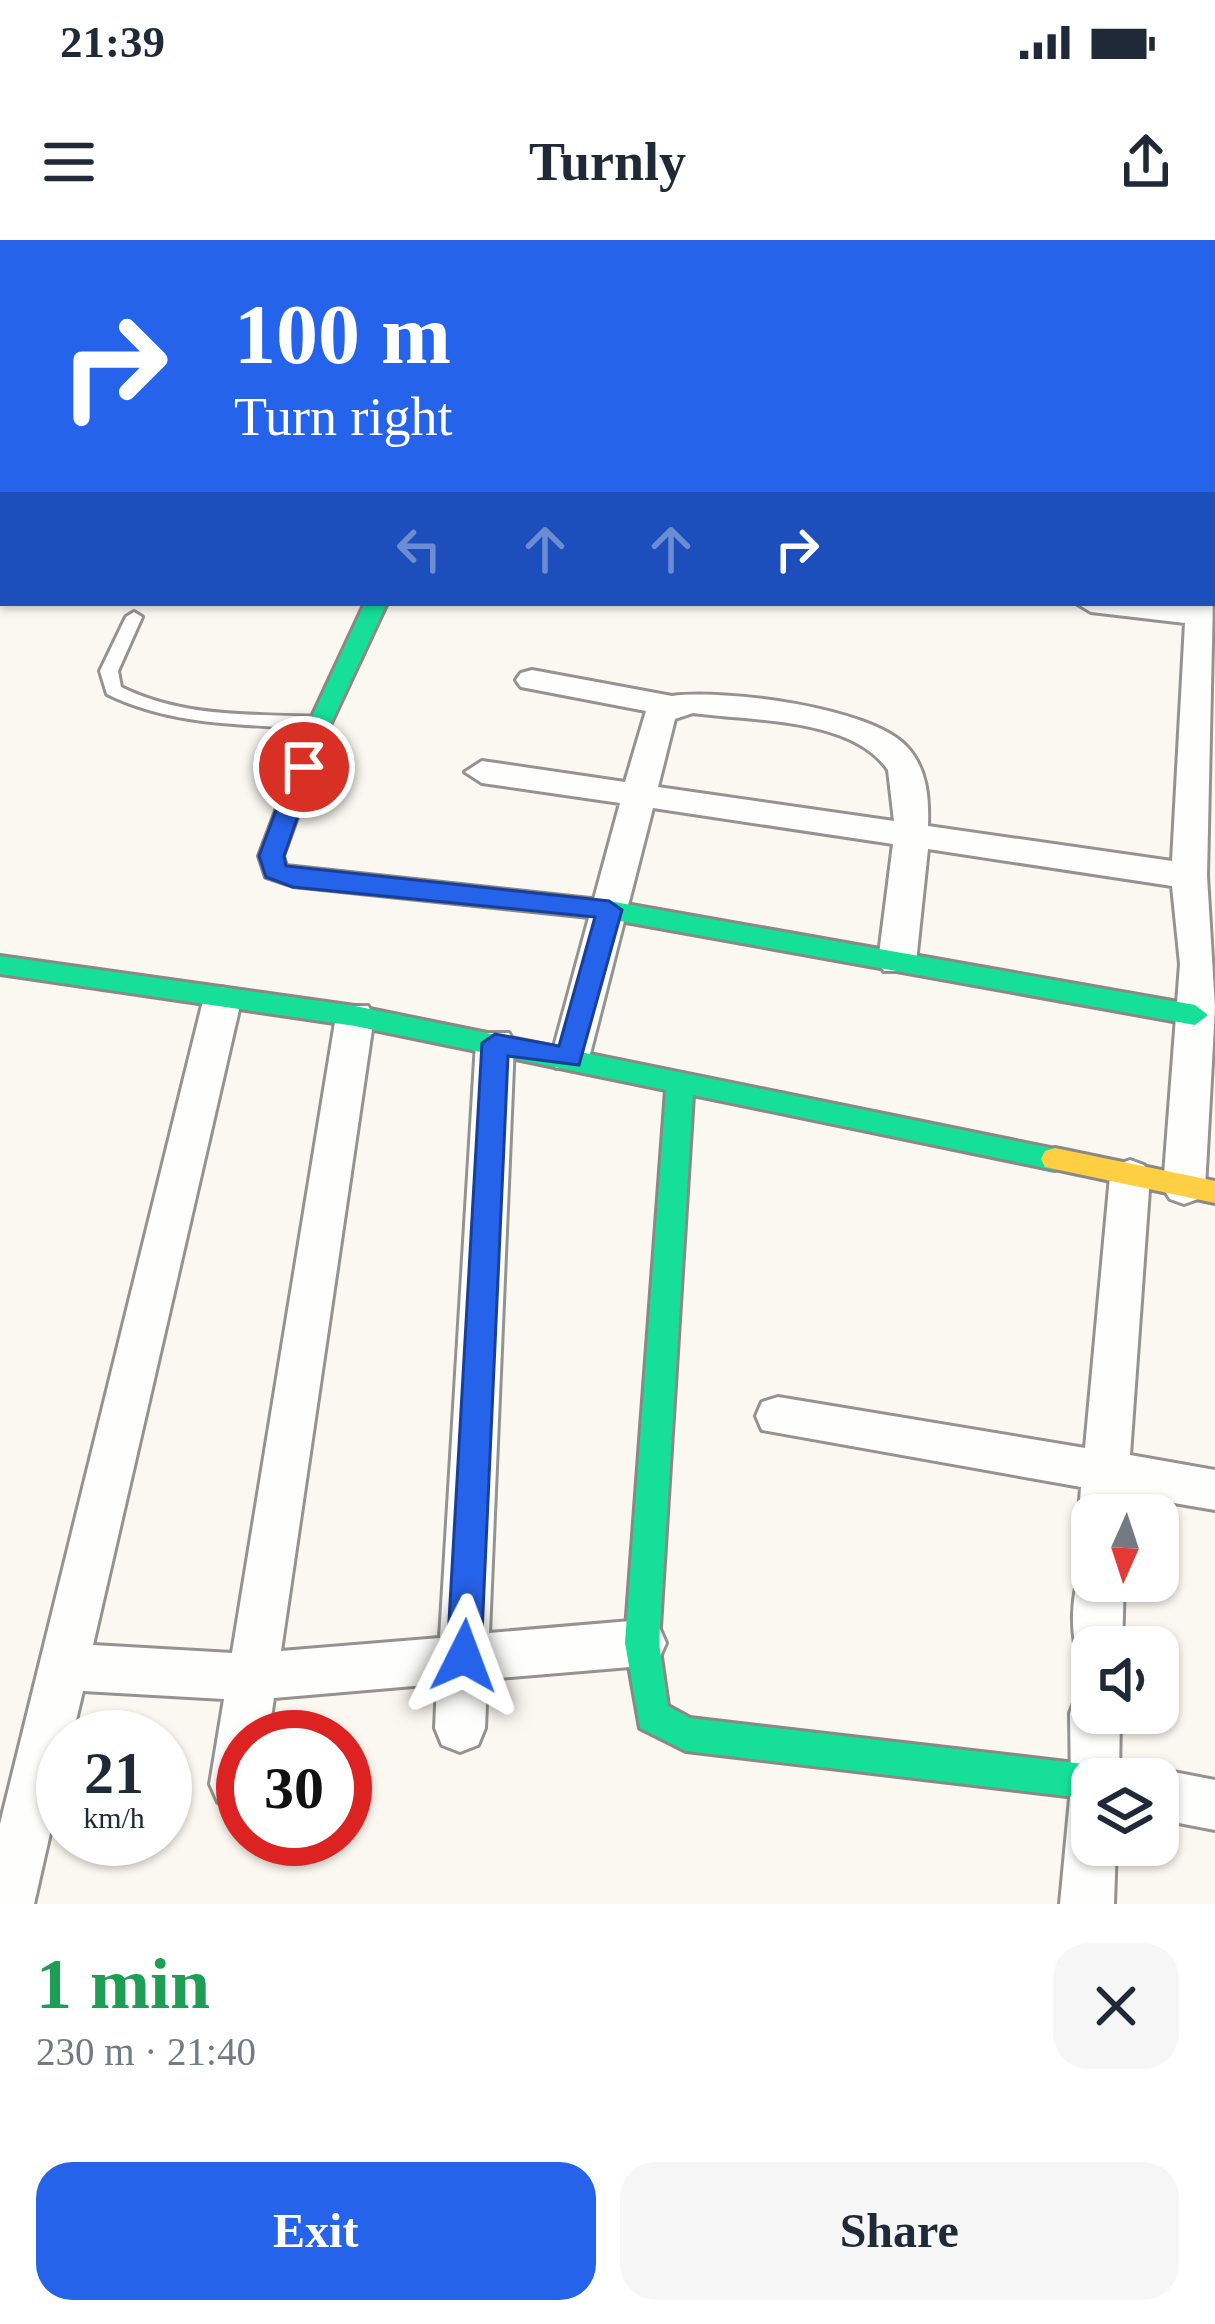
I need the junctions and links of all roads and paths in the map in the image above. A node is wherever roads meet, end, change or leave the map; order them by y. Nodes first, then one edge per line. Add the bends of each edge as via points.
1 (375, 606) edge
2 (1105, 606) edge
3 (134, 617) dead end
4 (1205, 628) edge
5 (532, 680) dead end
6 (672, 706) junction
7 (320, 723) junction
8 (482, 772) dead end
9 (640, 796) junction
10 (910, 835) junction
11 (1190, 876) junction
12 (609, 910) junction
13 (897, 962) junction
14 (0, 964) edge
15 (1207, 965) edge
16 (221, 1001) junction
17 (1195, 1015) junction
18 (355, 1016) junction
19 (495, 1043) junction
20 (569, 1058) junction
21 (680, 1082) junction
22 (1130, 1176) junction
23 (1200, 1190) edge
24 (778, 1416) dead end
25 (1215, 1490) edge
26 (1103, 1492) edge
27 (642, 1643) junction
28 (464, 1656) junction
29 (63, 1667) junction
30 (252, 1677) junction
31 (247, 1710) edge
32 (460, 1728) dead end
33 (1071, 1778) edge
34 (1179, 1798) edge
35 (1215, 1805) edge
36 (1089, 1866) edge
37 (7, 1904) edge
38 (1087, 1904) edge

1 - 7 street
2 - 4 street
3 - 7 lane via 110,670 113,690 132,701
4 - 11 street
5 - 6 street
6 - 9 street via 661,716
6 - 10 street via 850,727 890,747 905,769
7 - 12 street via 271,856 274,871
8 - 9 street
9 - 10 street
9 - 12 street
10 - 11 street
10 - 13 street
11 - 15 street
12 - 13 street
12 - 20 street
13 - 17 street
14 - 16 street
15 - 17 street
16 - 18 street
16 - 29 street
17 - 23 street
18 - 19 street
18 - 30 street
19 - 20 street
19 - 28 street
20 - 21 street
21 - 22 street
21 - 27 street
22 - 23 street
22 - 26 street
24 - 26 street
25 - 26 street
27 - 28 street
27 - 33 street via 652,1716 686,1734
28 - 30 street
28 - 32 street
29 - 30 street
29 - 37 street
30 - 31 street
34 - 35 street
36 - 38 street

